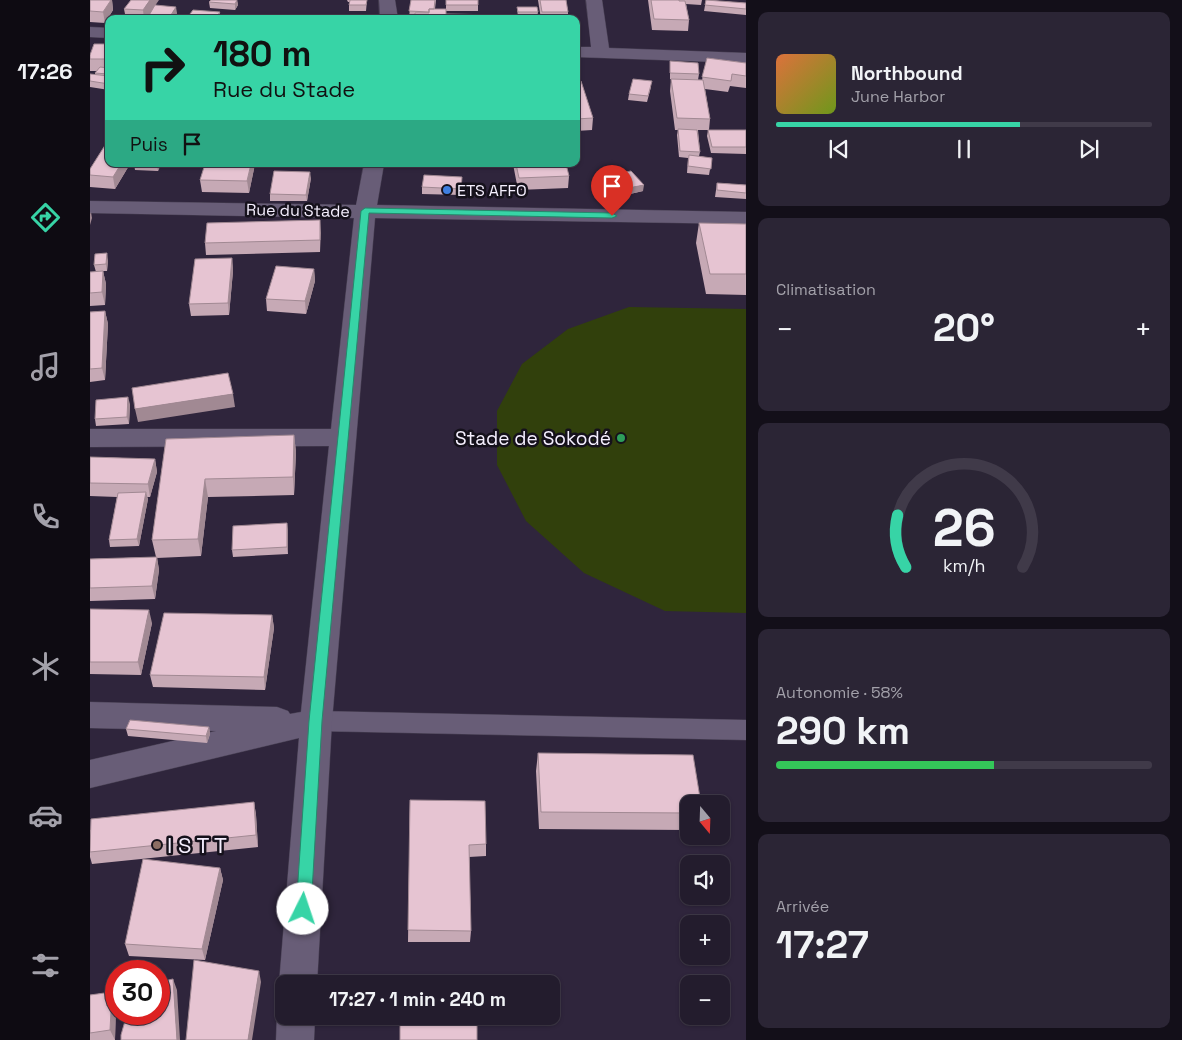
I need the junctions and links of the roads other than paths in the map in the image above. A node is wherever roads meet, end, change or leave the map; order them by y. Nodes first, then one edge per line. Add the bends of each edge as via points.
1 (387, 0) edge
2 (594, 0) edge
3 (388, 15) edge
4 (90, 32) edge
5 (105, 33) edge
6 (580, 52) edge
7 (601, 53) junction
8 (746, 58) edge
9 (373, 167) edge
10 (90, 207) edge
11 (365, 211) junction
12 (746, 218) edge
13 (343, 437) junction
14 (90, 438) edge
15 (90, 715) edge
16 (316, 721) junction
17 (746, 730) edge
18 (90, 774) edge
19 (299, 975) edge
20 (296, 1025) edge
21 (295, 1040) edge

1 - 3 street
2 - 7 street
4 - 5 street
6 - 7 street
7 - 8 street
9 - 11 street
10 - 11 street, Rue du Stade
11 - 12 street, Rue du Stade
11 - 13 street
13 - 14 street
13 - 16 street
15 - 16 street
16 - 17 lane
16 - 18 street
16 - 19 street
20 - 21 street

